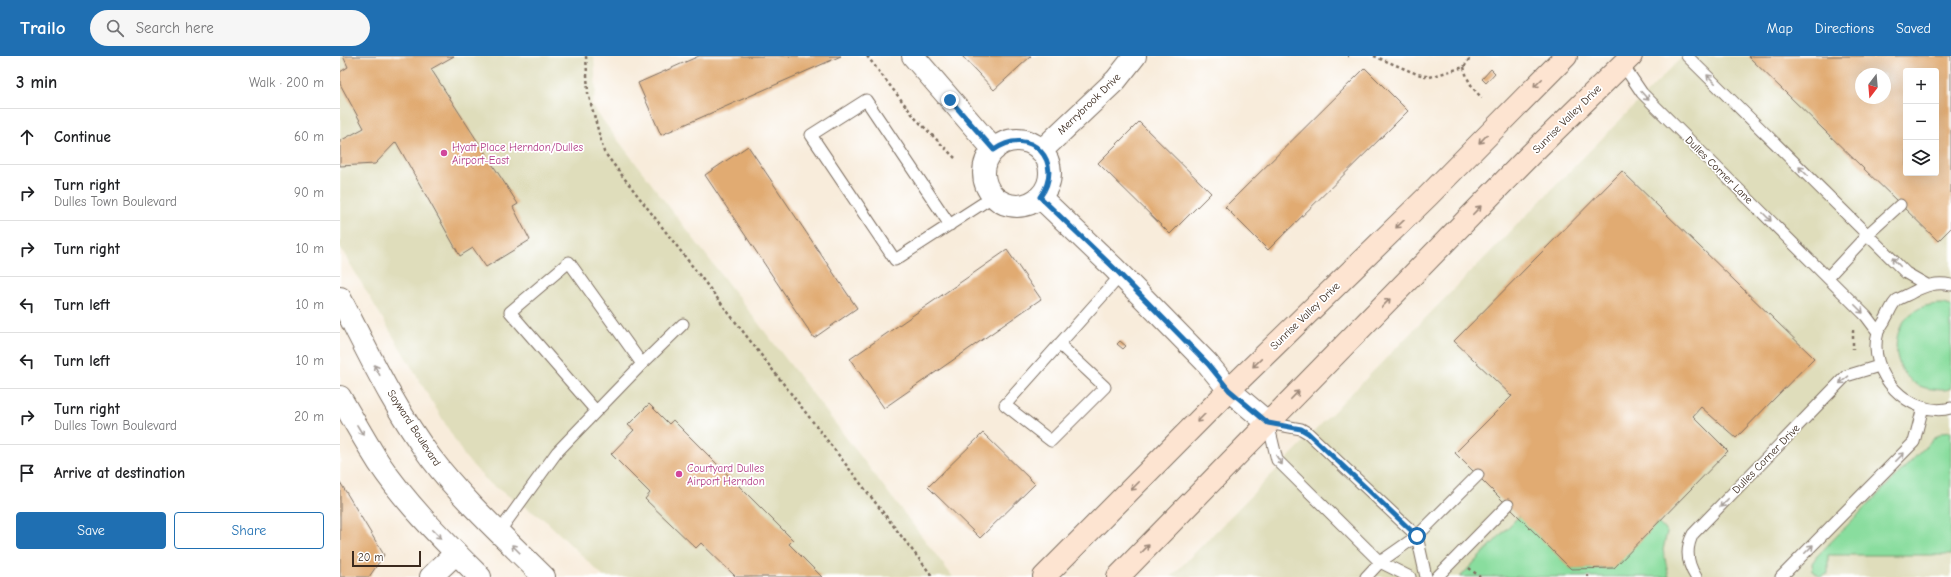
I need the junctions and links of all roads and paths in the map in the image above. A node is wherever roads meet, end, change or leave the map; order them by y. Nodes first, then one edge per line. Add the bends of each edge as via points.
1 (586, 56) edge
2 (867, 56) edge
3 (913, 56) edge
4 (1135, 56) edge
5 (1374, 56) edge
6 (1471, 56) edge
7 (1566, 56) edge
8 (1688, 56) edge
9 (1624, 59) edge
10 (1464, 67) junction
11 (1482, 98) dead end
12 (994, 150) junction
13 (1041, 150) junction
14 (955, 158) dead end
15 (994, 196) junction
16 (1040, 197) junction
17 (1900, 205) dead end
18 (950, 225) junction
19 (1868, 234) junction
20 (1121, 275) junction
21 (1828, 277) junction
22 (1927, 285) junction
23 (1951, 285) edge
24 (340, 298) edge
25 (683, 324) dead end
26 (1853, 326) dead end
27 (1878, 332) junction
28 (1059, 344) junction
29 (1853, 349) dead end
30 (642, 364) junction
31 (1879, 366) junction
32 (1229, 390) junction
33 (340, 397) edge
34 (1923, 407) junction
35 (1951, 408) edge
36 (596, 411) junction
37 (1268, 423) junction
38 (1478, 475) dead end
39 (1508, 505) dead end
40 (499, 532) junction
41 (1417, 536) junction
42 (456, 553) junction
43 (1380, 562) junction
44 (431, 577) edge
45 (480, 577) edge
46 (544, 577) edge
47 (933, 577) edge
48 (1044, 577) edge
49 (1118, 577) edge
50 (1366, 577) edge
51 (1410, 577) edge
52 (1426, 577) edge
53 (1437, 577) edge
54 (1696, 577) edge
55 (1781, 577) edge

1 - 47 path via 588,93 604,152
2 - 14 path via 916,119
3 - 12 street
4 - 13 street, Merrybrook Drive via 1116,80
5 - 10 path via 1430,77
6 - 10 path
7 -> 32 main road, Sunrise Valley Drive via 1428,196
19 -> 8 lane
9 -> 21 lane, Dulles Corner Lane via 1642,93
37 -> 9 main road, Sunrise Valley Drive
10 - 11 path via 1471,87
12 - 13 street via 1003,144 1023,141
12 - 15 street via 985,168 988,188
13 - 16 street via 1047,159 1050,179
15 - 16 street via 1002,202 1022,206
15 - 18 lane
16 - 20 street
17 - 19 lane
18 - 18 lane via 896,260 810,135 866,100
19 - 21 lane
22 -> 19 lane via 1906,273
20 - 28 lane
20 - 32 street via 1208,364
21 -> 27 lane, Dulles Corner Lane
22 - 23 lane
22 - 27 lane via 1896,301
40 -> 24 street, Sayward Boulevard via 455,487 412,429 378,372
25 - 30 lane
26 - 29 path
27 - 31 lane
28 - 28 lane via 1005,405 1051,441 1105,387
30 - 36 lane
30 - 36 lane via 569,262 510,312
31 - 34 lane via 1889,384 1904,399
31 -> 54 lane, Dulles Corner Drive via 1846,376 1692,534 1687,550
32 - 37 street
32 -> 48 main road, Sunrise Valley Drive
33 -> 42 street via 379,463 434,531
34 - 35 lane via 1945,410
55 -> 34 lane via 1914,442
36 - 40 lane via 557,452
37 - 41 lane via 1301,429 1308,433
37 -> 43 lane via 1277,460
49 -> 37 main road, Sunrise Valley Drive
38 - 41 lane
39 - 53 lane
46 -> 40 street, Sayward Boulevard
41 - 43 lane
41 - 52 lane
42 - 44 street
42 - 45 street
43 - 50 lane
43 - 51 lane

